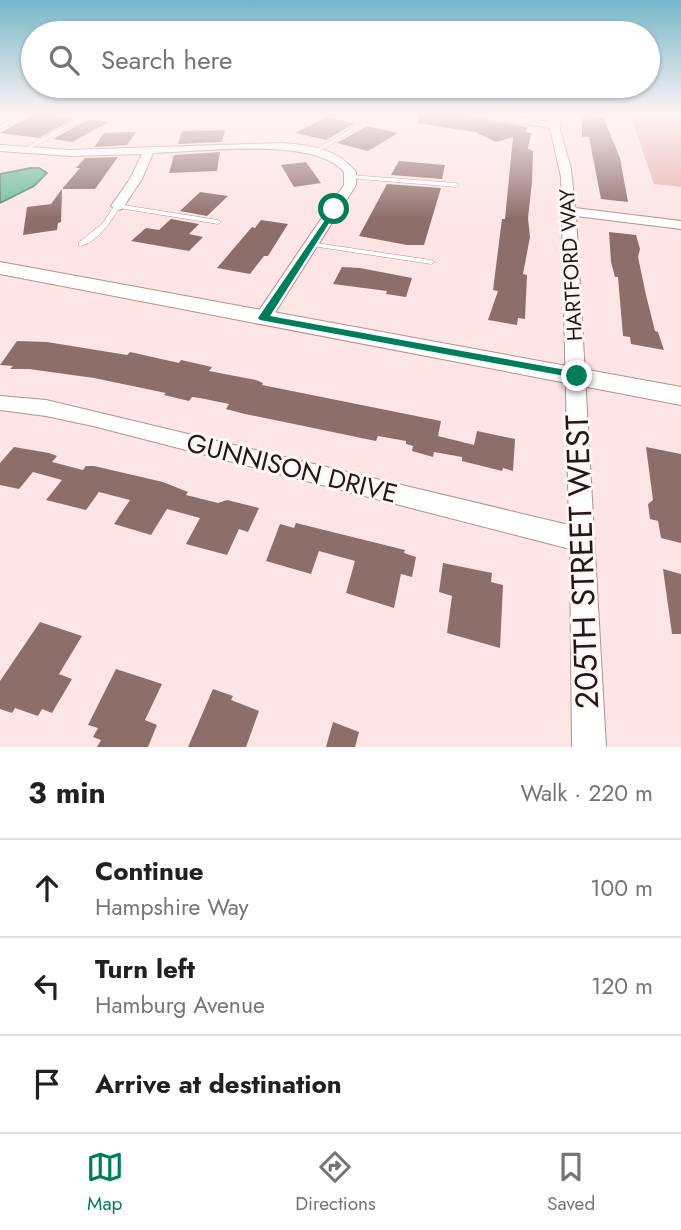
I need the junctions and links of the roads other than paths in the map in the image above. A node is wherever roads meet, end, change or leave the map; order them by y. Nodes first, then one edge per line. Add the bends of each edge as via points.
1 (6, 149) edge
2 (26, 149) edge
3 (203, 149) edge
4 (298, 149) edge
5 (320, 149) edge
6 (562, 149) edge
7 (22, 151) junction
8 (149, 151) junction
9 (316, 151) junction
10 (351, 177) junction
11 (456, 185) dead end
12 (117, 206) junction
13 (568, 211) junction
14 (218, 222) dead end
15 (681, 225) edge
16 (82, 244) dead end
17 (312, 244) junction
18 (431, 262) dead end
19 (0, 268) edge
20 (263, 318) junction
21 (577, 376) junction
22 (681, 396) edge
23 (0, 403) edge
24 (582, 540) junction
25 (589, 747) edge

1 - 7 street
2 - 7 lane
3 - 8 street
4 - 9 street
5 - 9 lane
6 - 13 street, HARTFORD WAY
7 - 8 street
8 - 12 street
9 - 10 street via 343,163
10 - 11 lane
10 - 17 street
12 - 14 lane
12 - 16 lane via 105,225
13 - 15 street
13 - 21 street, HARTFORD WAY
17 - 18 lane
17 - 20 street
19 - 20 street
20 - 21 street
21 - 22 street
21 - 24 street, 205TH STREET WEST
23 - 24 street, GUNNISON DRIVE via 93,418
24 - 25 street, 205TH STREET WEST

